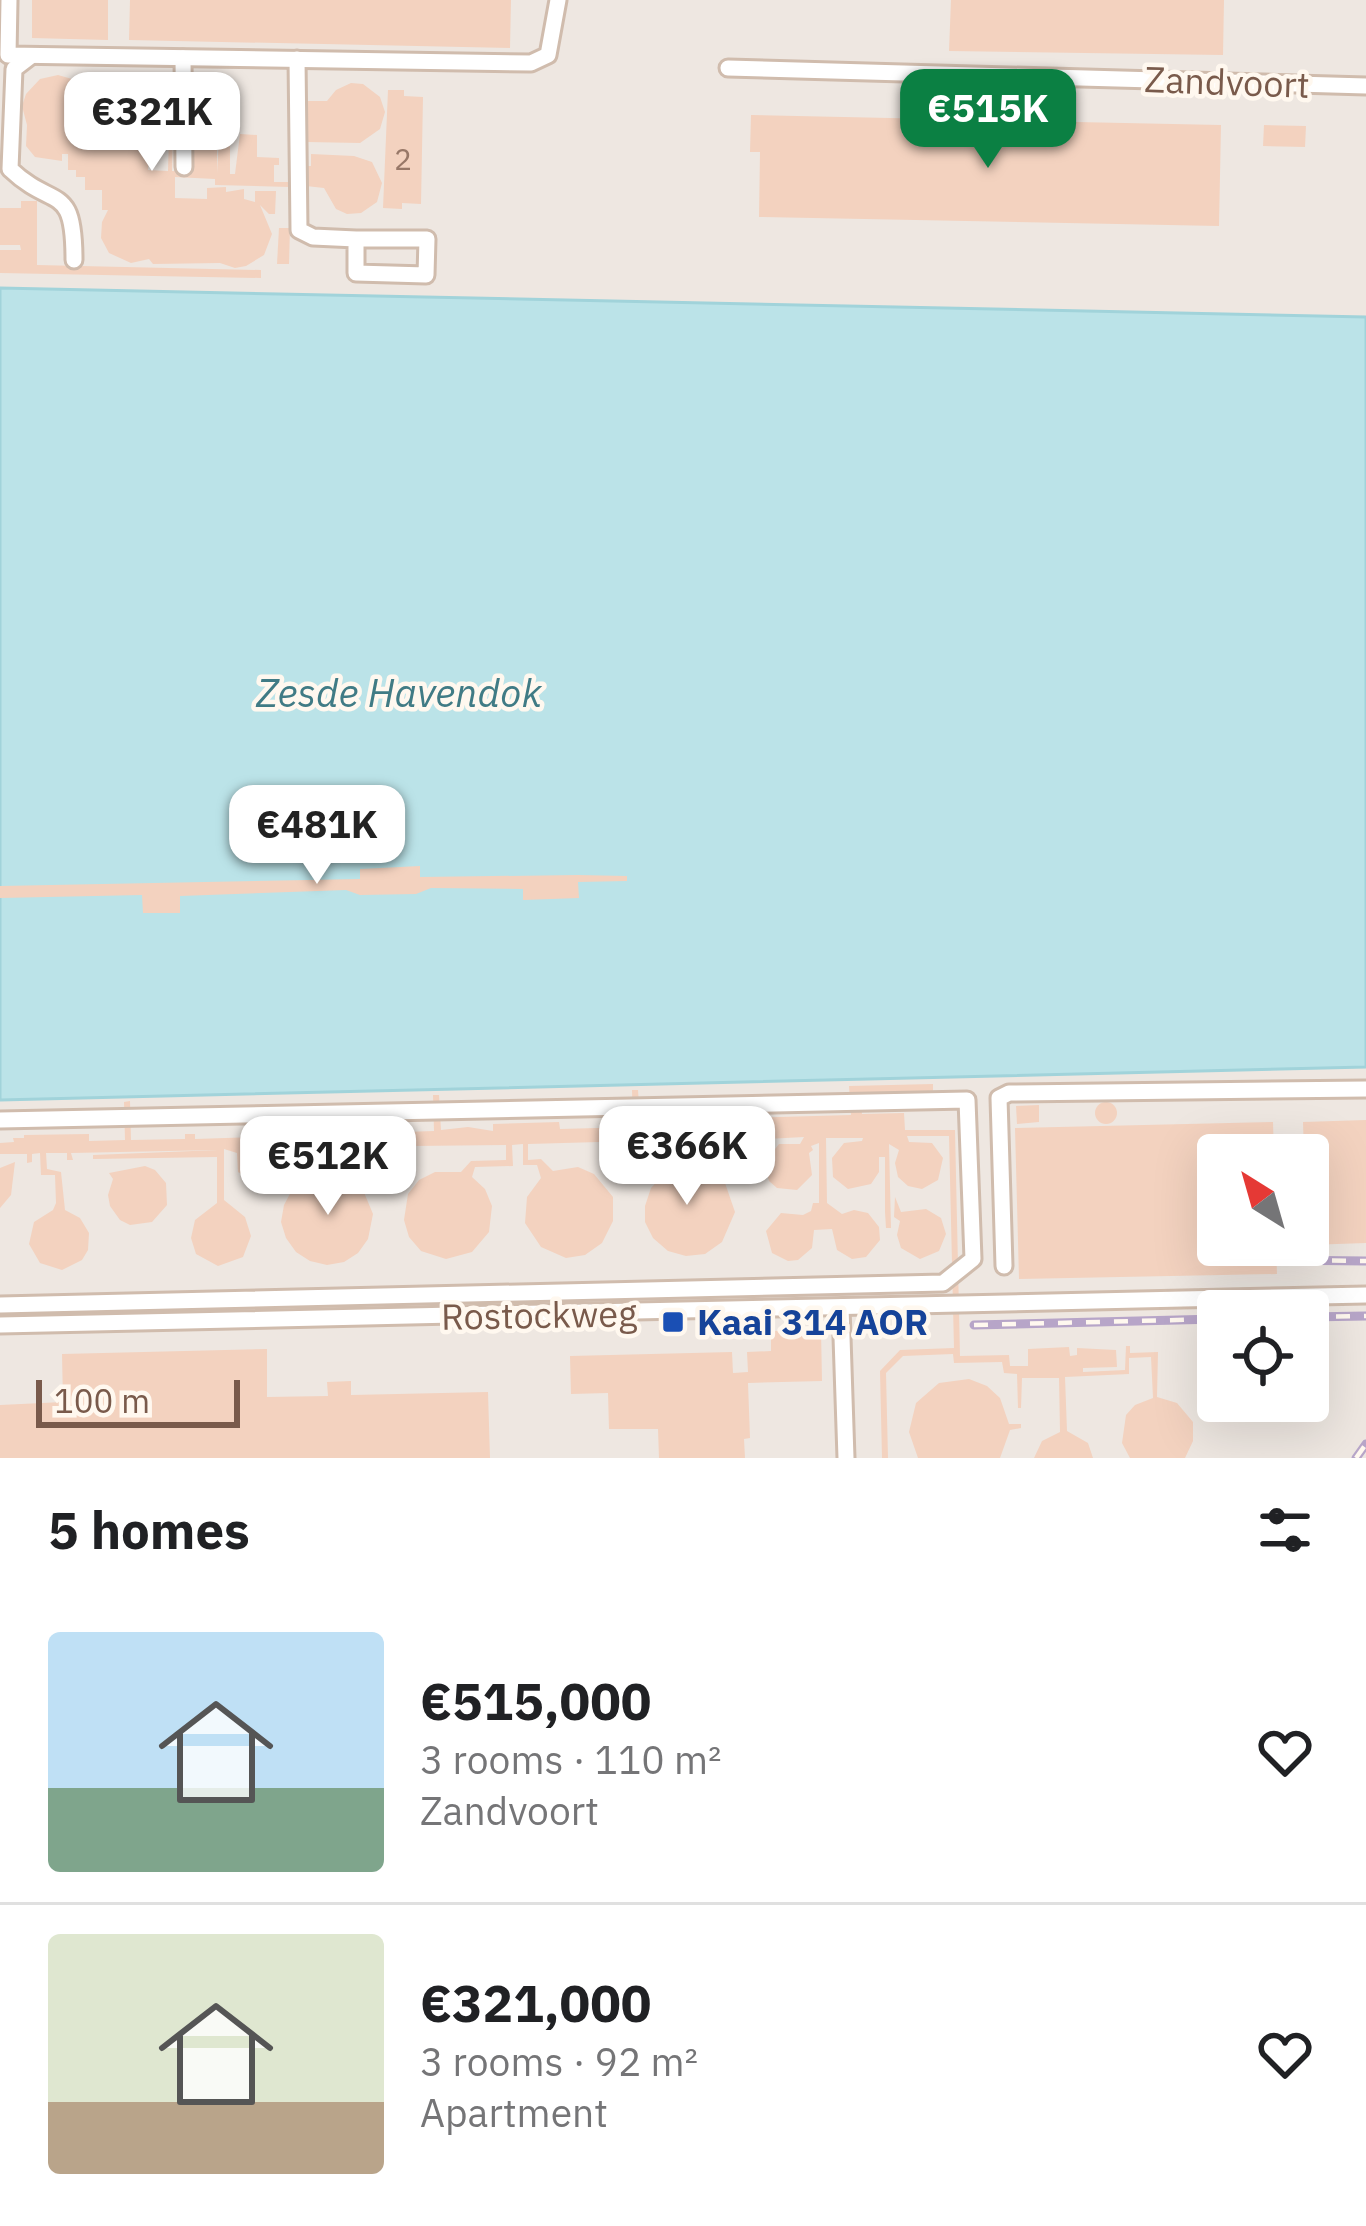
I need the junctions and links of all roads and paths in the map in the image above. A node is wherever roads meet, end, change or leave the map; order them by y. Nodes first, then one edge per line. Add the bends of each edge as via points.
1 (9, 0) edge
2 (558, 0) edge
3 (32, 56) junction
4 (184, 58) junction
5 (297, 59) junction
6 (728, 68) dead end
7 (1366, 86) edge
8 (184, 167) dead end
9 (356, 238) junction
10 (74, 260) dead end
11 (1366, 1090) edge
12 (0, 1120) edge
13 (1004, 1265) dead end
14 (1366, 1295) edge
15 (0, 1305) edge
16 (841, 1307) junction
17 (0, 1325) edge
18 (846, 1458) edge

1 - 3 street via 8,56
2 - 5 street via 552,44 540,61
3 - 4 street
3 - 10 street via 14,69 10,169 65,204
4 - 5 street
4 - 8 street
5 - 9 street via 299,230
6 - 7 street, Zandvoort
9 - 9 street via 356,273 426,275 427,239
11 - 13 street via 1009,1093 999,1098
12 - 15 street via 967,1100 973,1259 944,1283
14 - 16 street, Rostockweg
16 - 17 street, Rostockweg
16 - 18 street

